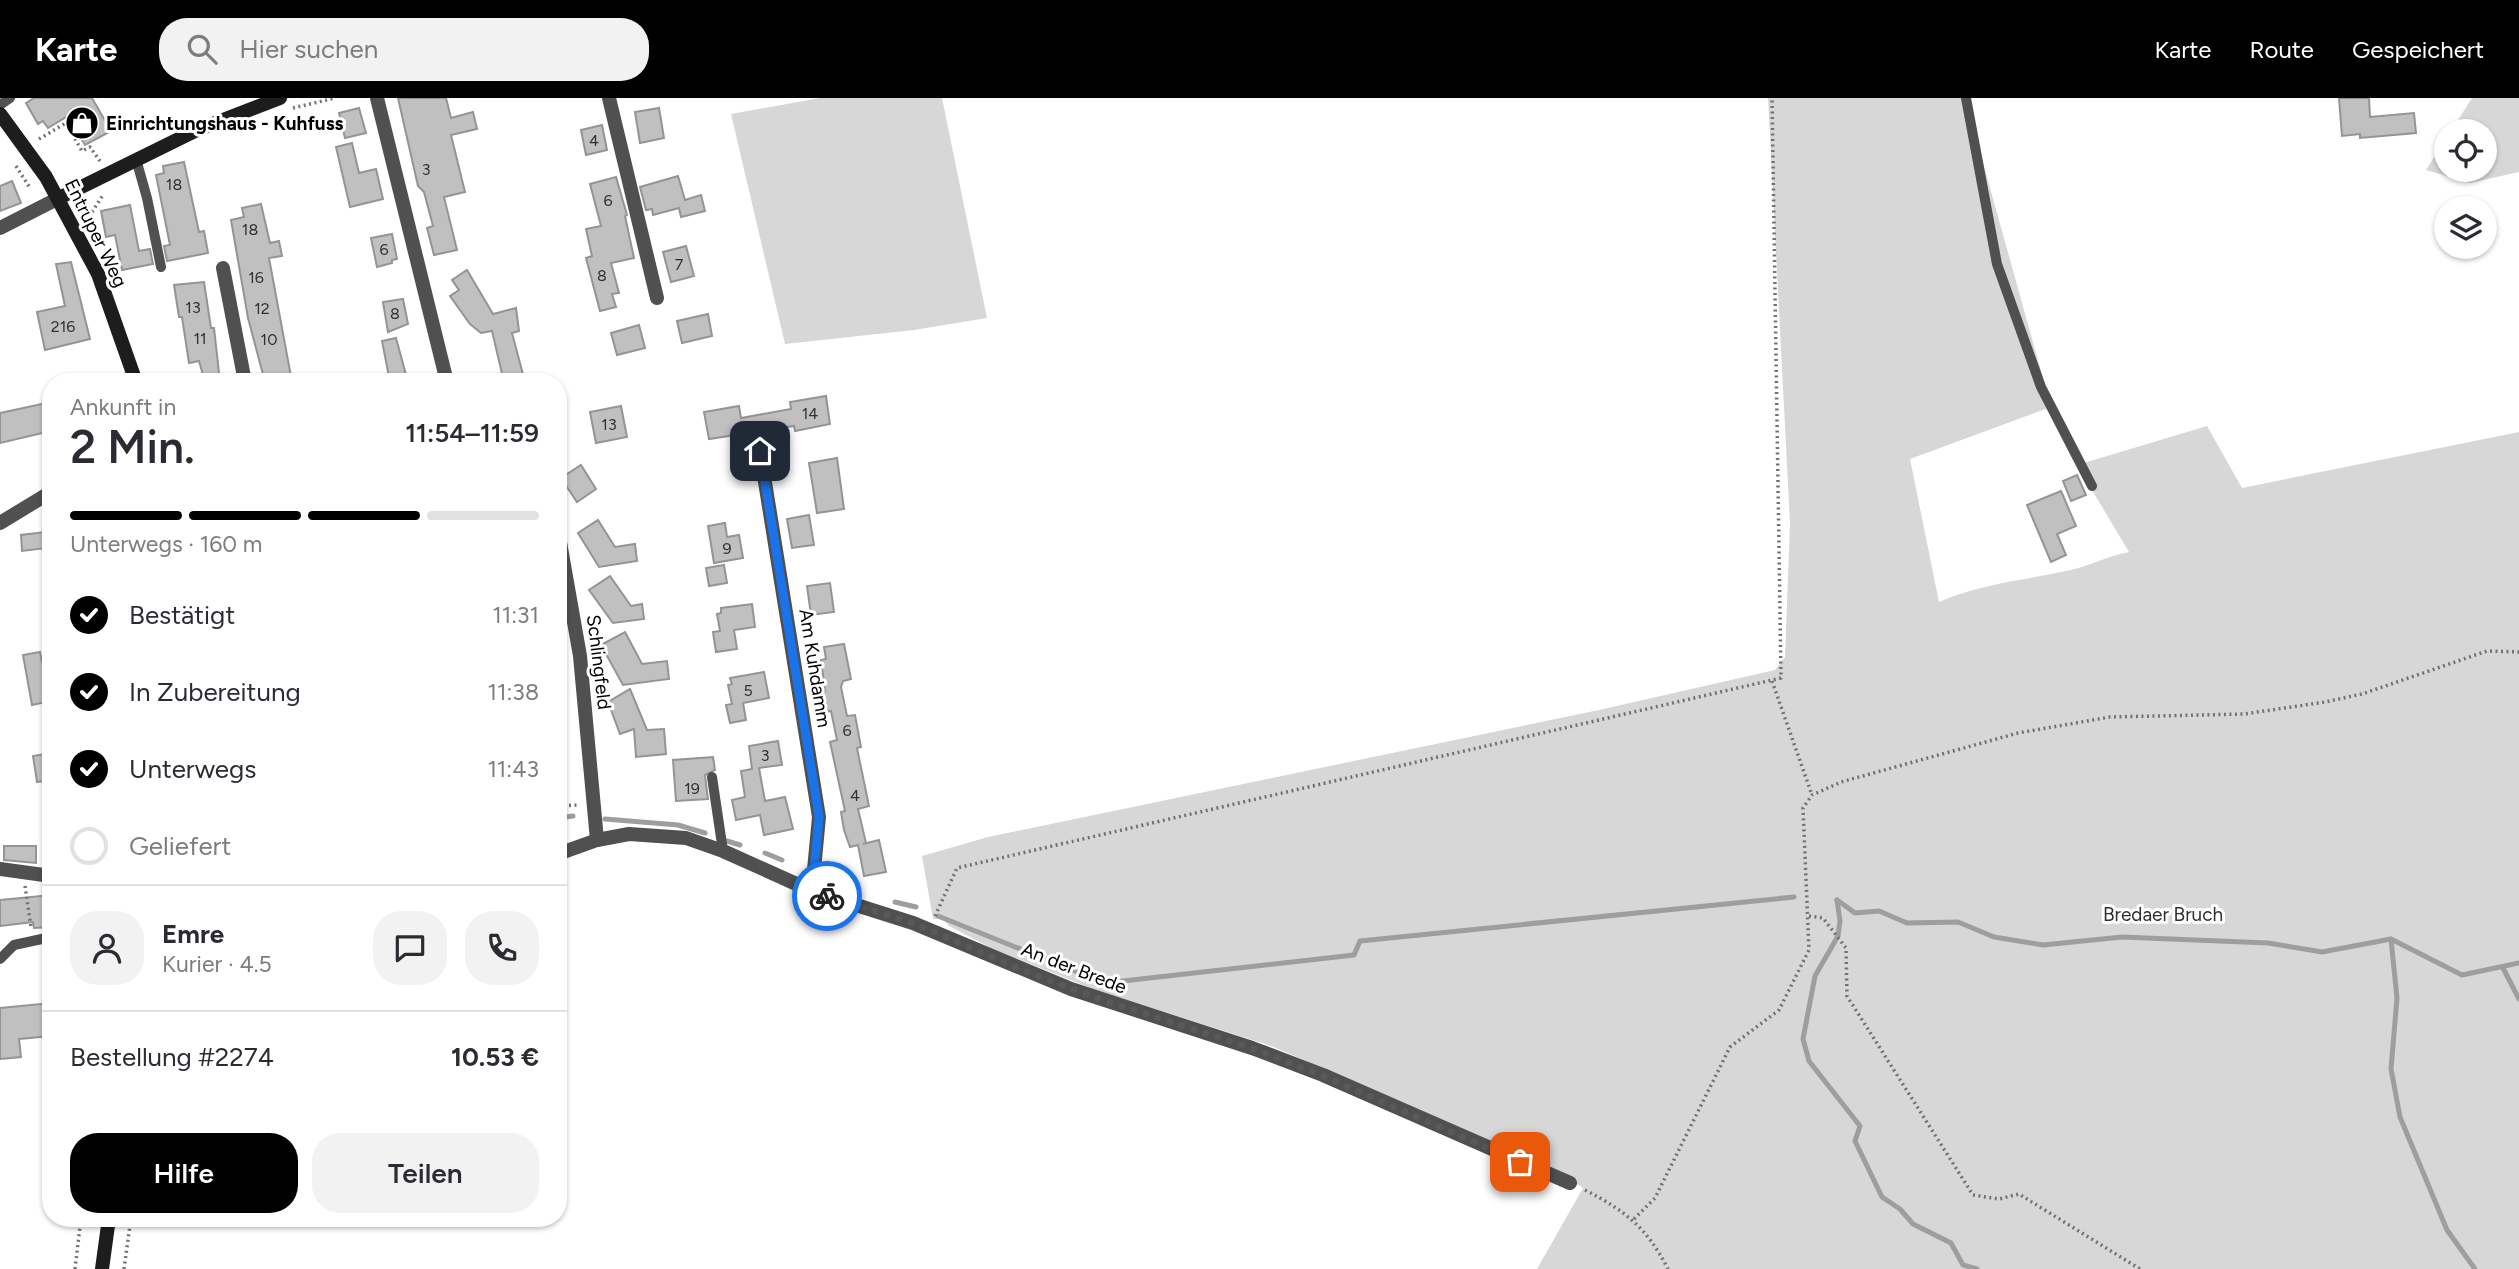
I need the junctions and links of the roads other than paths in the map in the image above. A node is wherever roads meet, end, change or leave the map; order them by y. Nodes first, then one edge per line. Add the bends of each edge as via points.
1 (10, 98) edge
2 (280, 98) edge
3 (377, 98) edge
4 (610, 98) edge
5 (1966, 98) edge
6 (0, 105) edge
7 (0, 114) edge
8 (136, 159) junction
9 (59, 198) junction
10 (0, 228) edge
11 (161, 267) dead end
12 (223, 268) dead end
13 (657, 298) dead end
14 (133, 373) edge
15 (243, 373) edge
16 (445, 373) edge
17 (760, 451) dead end
18 (2092, 486) dead end
19 (42, 497) edge
20 (0, 523) edge
21 (567, 582) edge
22 (712, 778) dead end
23 (597, 840) junction
24 (723, 851) junction
25 (567, 852) edge
26 (0, 869) edge
27 (42, 875) edge
28 (812, 891) junction
29 (42, 939) edge
30 (0, 959) edge
31 (1570, 1183) road end
32 (108, 1227) edge
33 (102, 1269) edge

1 - 6 lane
2 - 8 main road
3 - 16 street
4 - 13 street
5 - 18 lane via 1997,264 2041,387
7 - 9 main road, Entruper Weg
8 - 9 main road
8 - 11 lane
9 - 10 street
9 - 14 main road, Entruper Weg via 98,274
12 - 15 street
17 - 28 street, Am Kuhdamm via 819,817
19 - 20 street
21 - 23 street, Schlingfeld via 580,656
22 - 24 lane
23 - 24 street, An der Brede via 629,834 674,837
23 - 25 street, An der Brede
24 - 28 street, An der Brede
26 - 27 street
28 - 31 street, An der Brede via 930,929 1092,996 1252,1048
29 - 30 lane via 14,945
32 - 33 main road

